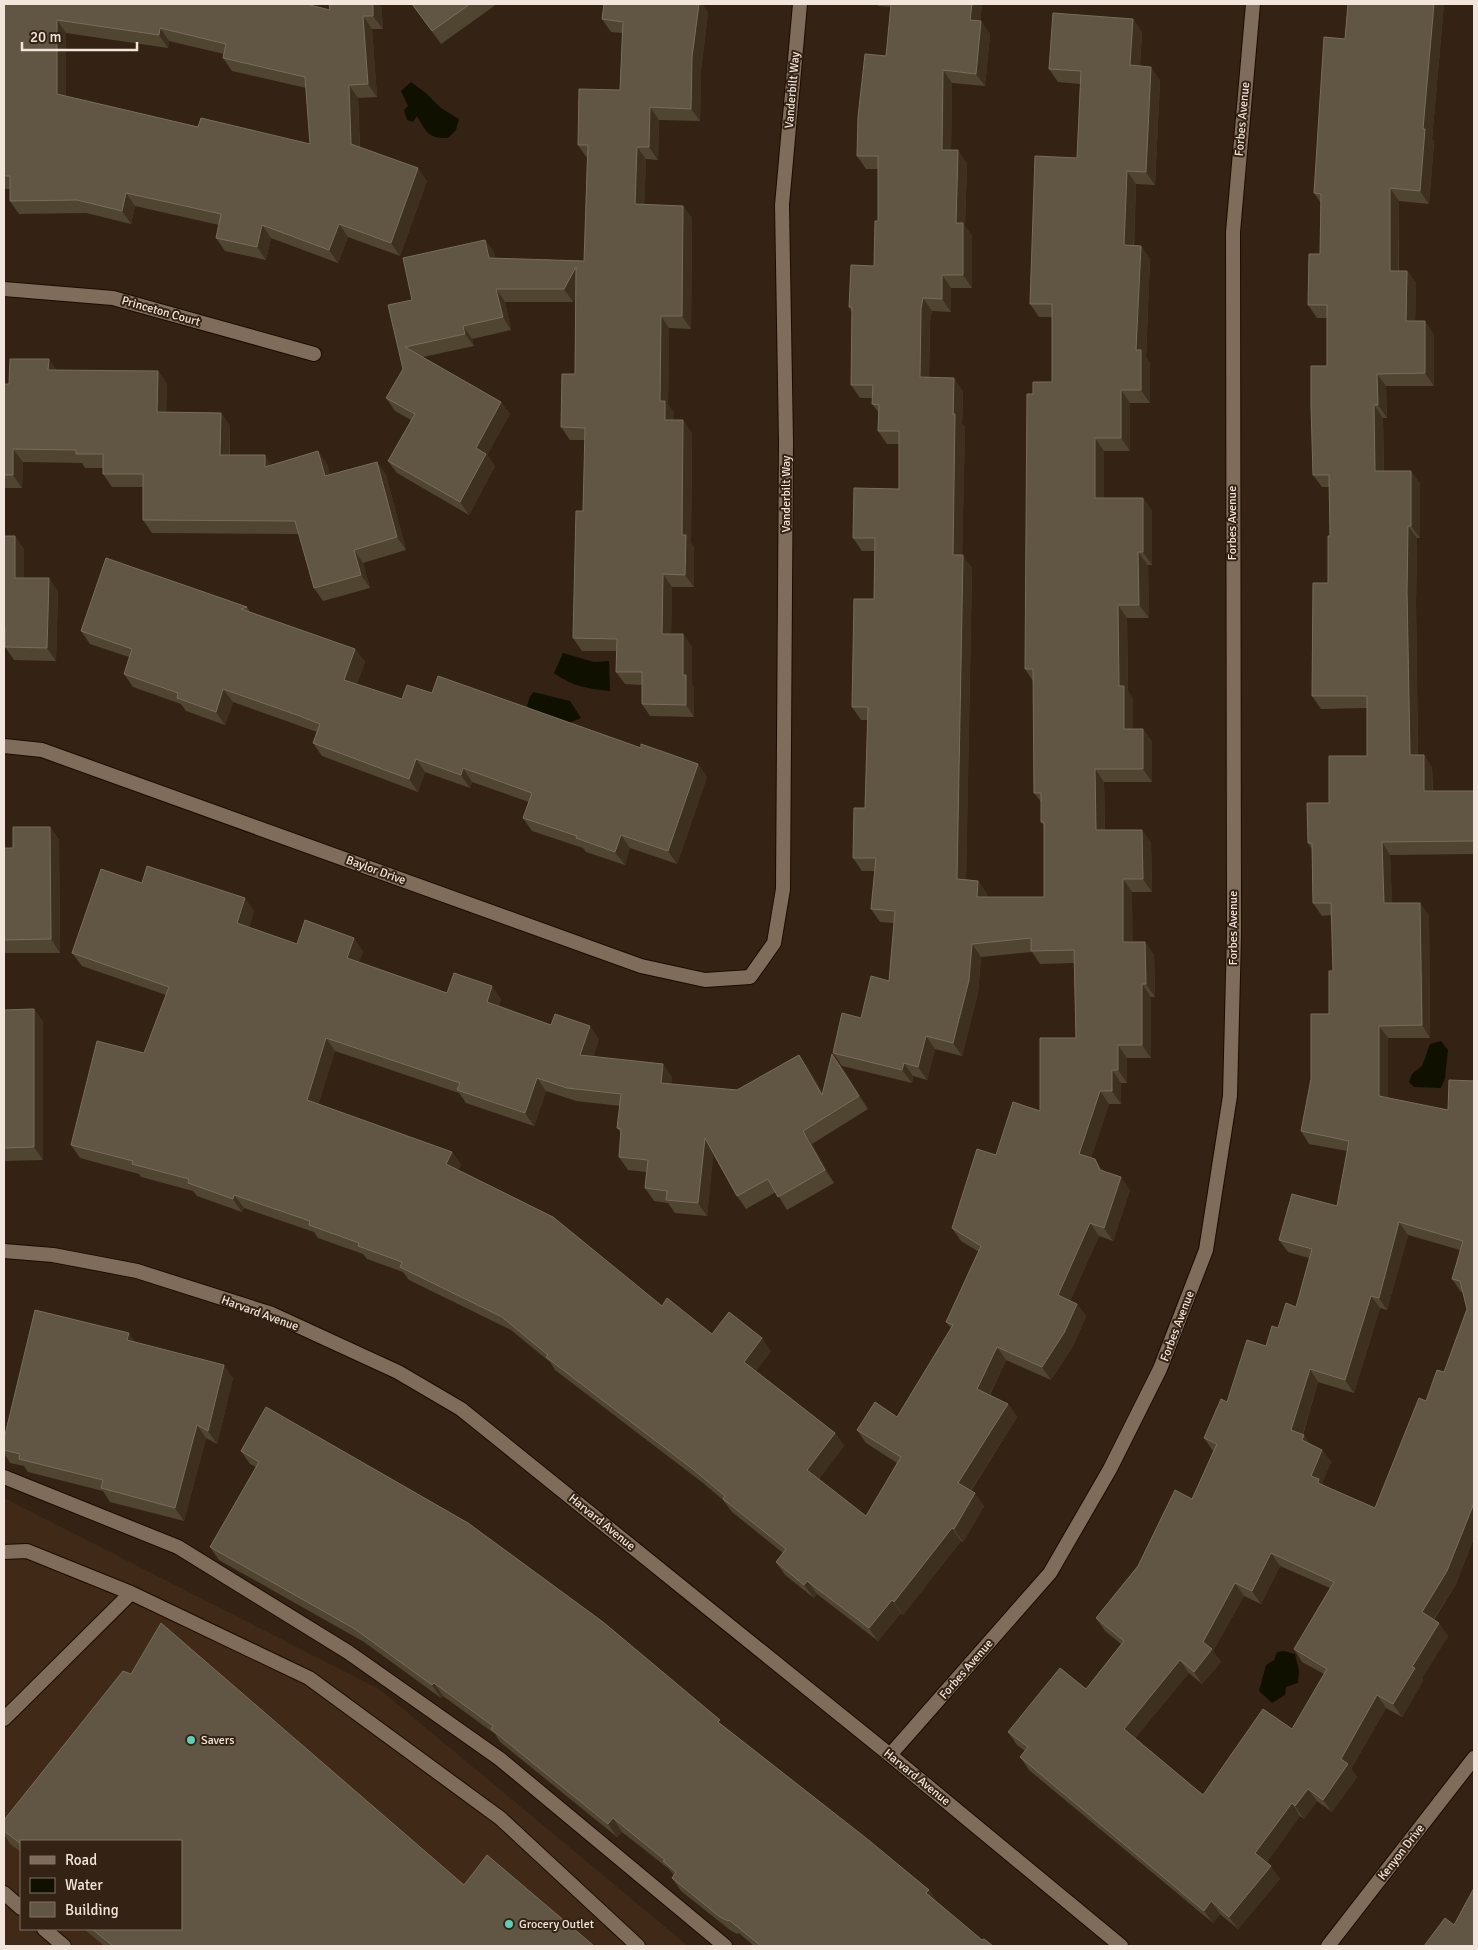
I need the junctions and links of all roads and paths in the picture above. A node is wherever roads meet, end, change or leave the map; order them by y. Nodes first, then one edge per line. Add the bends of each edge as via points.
1 (800, 4) edge
2 (1253, 4) edge
3 (4, 289) edge
4 (314, 354) dead end
5 (4, 746) edge
6 (750, 977) joint
7 (4, 1251) edge
8 (4, 1476) edge
9 (4, 1552) edge
10 (131, 1593) junction
11 (4, 1718) edge
12 (890, 1755) junction
13 (1474, 1758) edge
14 (4, 1893) edge
15 (20, 1907) edge
16 (45, 1930) edge
17 (64, 1946) edge
18 (638, 1946) edge
19 (725, 1946) edge
20 (1121, 1946) edge
21 (1328, 1946) edge

1 - 6 street, Vanderbilt Way via 782,205 786,442 783,889 774,943
2 - 12 street, Forbes Avenue via 1233,232 1234,936 1230,1096 1206,1250 1160,1369 1110,1469 1050,1573
3 - 4 street, Princeton Court via 113,298
5 - 6 street, Baylor Drive via 42,750 641,966 705,980
7 - 12 street, Harvard Avenue via 53,1255 137,1272 272,1314 398,1372 461,1408
8 - 19 street via 178,1547 348,1652 500,1759
9 - 10 street via 27,1551
10 - 11 street
10 - 18 street via 309,1678 500,1818
12 - 20 street, Harvard Avenue
13 - 21 street, Kenyon Drive
14 - 15 street
16 - 17 street

